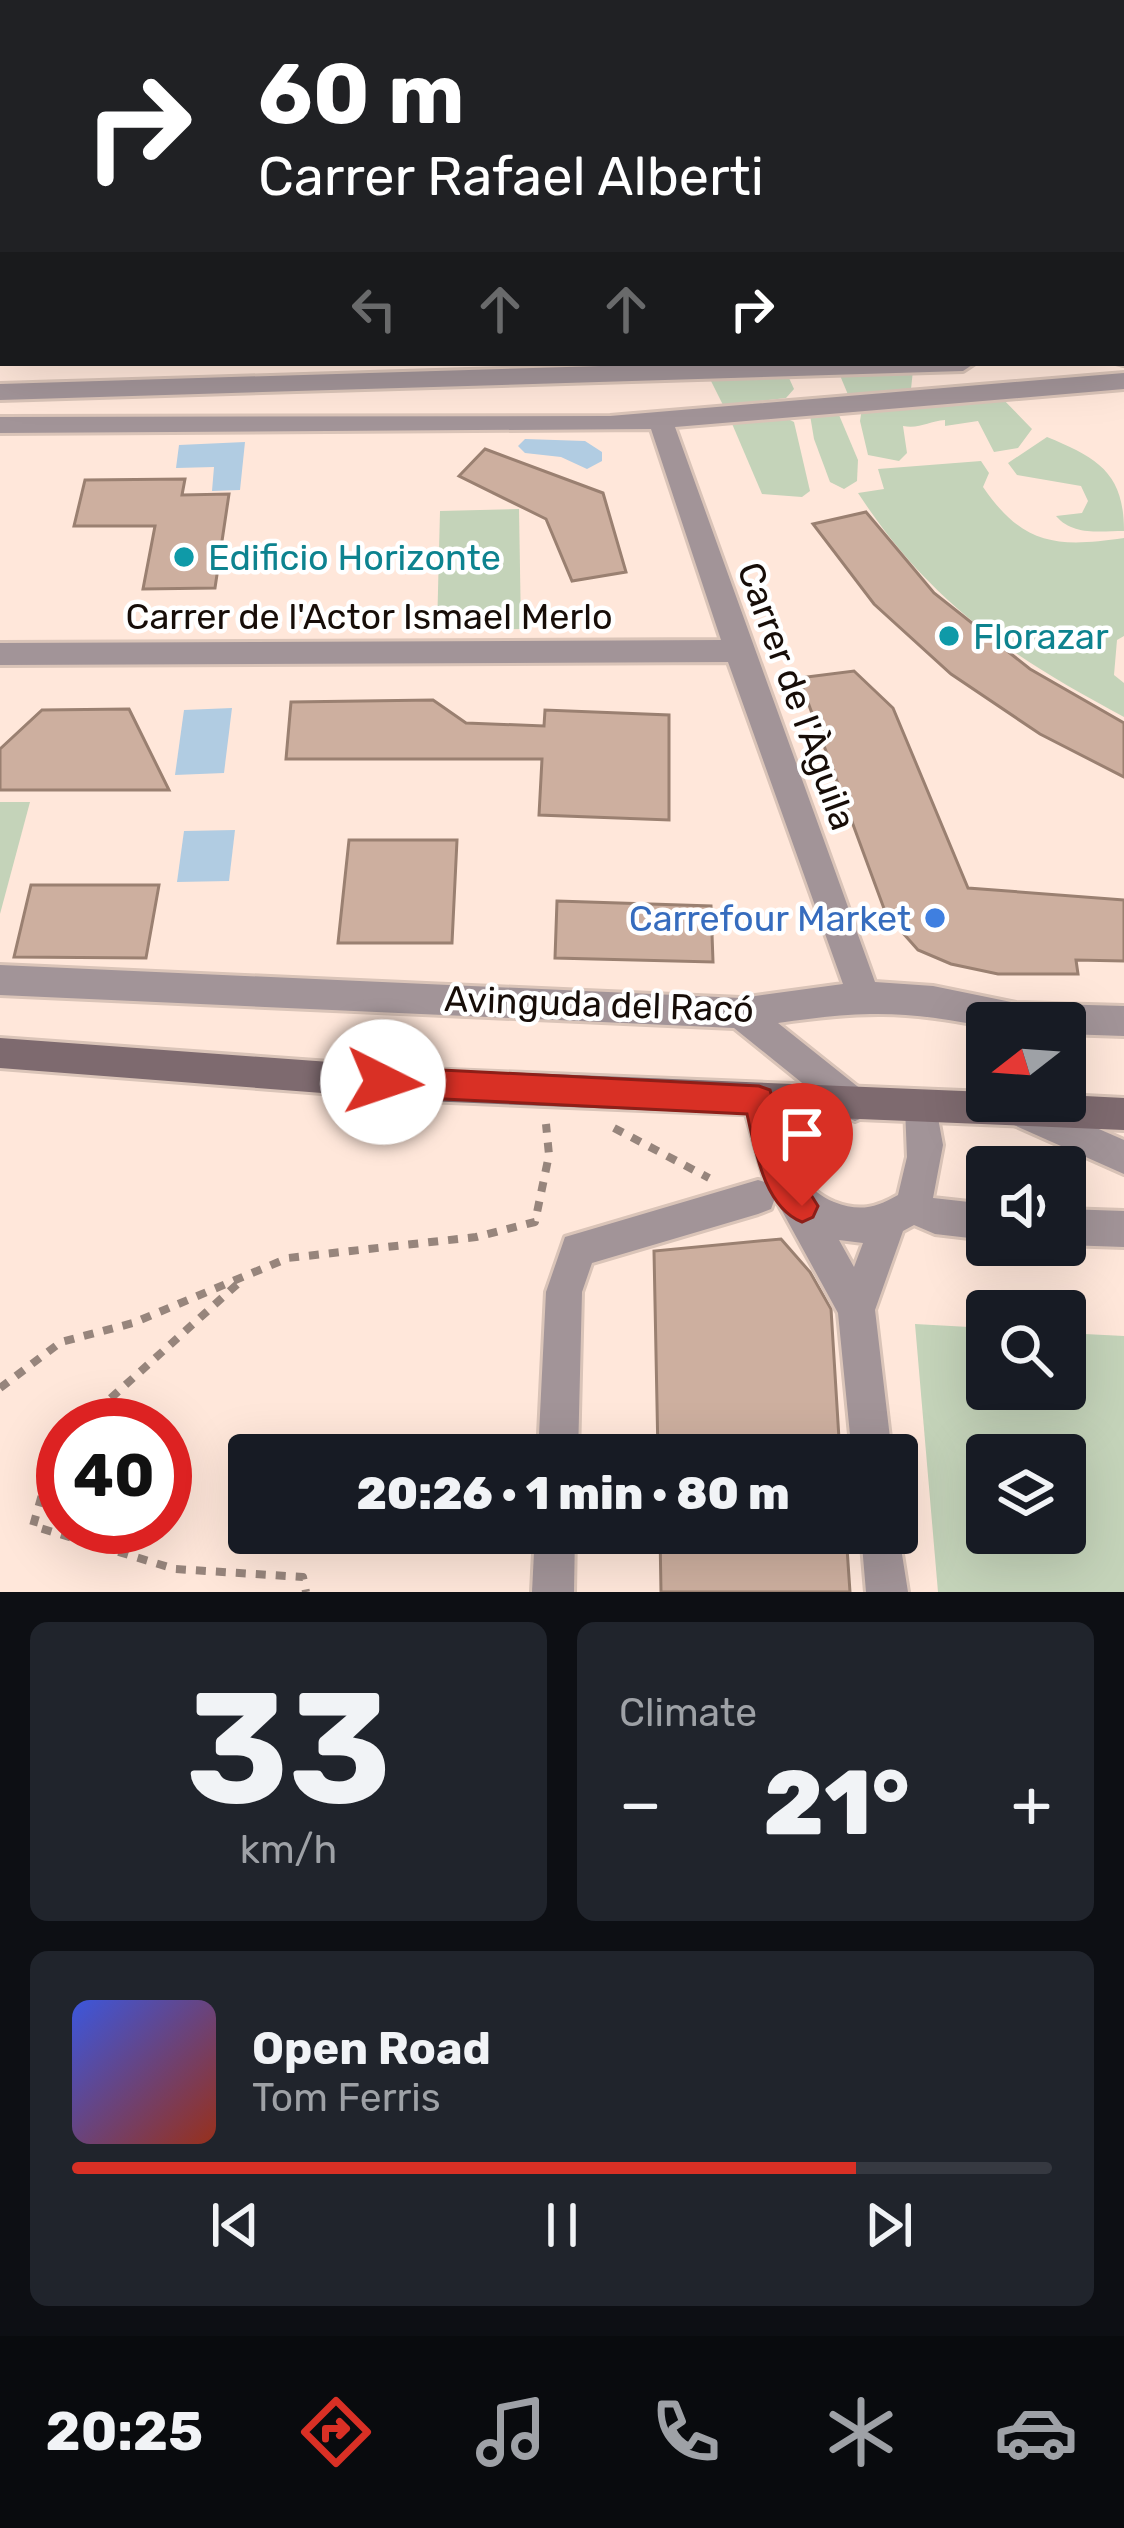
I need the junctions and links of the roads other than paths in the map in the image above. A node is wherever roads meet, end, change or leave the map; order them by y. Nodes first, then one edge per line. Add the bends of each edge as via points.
1 (863, 366) edge
2 (1124, 381) edge
3 (0, 392) edge
4 (660, 420) junction
5 (0, 425) edge
6 (738, 651) junction
7 (0, 654) edge
8 (0, 980) edge
9 (864, 996) junction
10 (741, 1013) junction
11 (1124, 1022) edge
12 (0, 1052) edge
13 (759, 1100) junction
14 (855, 1105) junction
15 (922, 1107) junction
16 (966, 1108) edge
17 (1086, 1113) edge
18 (1124, 1114) edge
19 (1045, 1122) edge
20 (1124, 1156) edge
21 (758, 1197) road end
22 (802, 1206) junction
23 (901, 1213) junction
24 (966, 1220) edge
25 (1086, 1228) edge
26 (1124, 1229) edge
27 (856, 1310) junction
28 (559, 1434) edge
29 (870, 1434) edge
30 (554, 1554) edge
31 (883, 1554) edge
32 (553, 1592) edge
33 (886, 1592) edge

1 - 3 street
2 - 4 street
4 - 5 street
4 - 6 street, Carrer de l'Àguila
6 - 7 street, Carrer de l'Actor Ismael Merlo
6 - 9 street, Carrer de l'Àguila
8 - 10 street, Avinguda del Racó
9 - 10 street, Avinguda del Racó
9 - 11 street, Avinguda del Racó via 1016,1018
10 - 14 street
12 - 13 street
13 - 14 street
13 - 22 street via 776,1168
14 - 15 street
15 - 16 street
15 - 23 street via 923,1177
17 - 18 street
19 - 20 street
21 - 28 street via 578,1250 564,1292
22 - 23 street via 850,1226 880,1226
22 - 27 street
23 - 24 street
23 - 27 street
25 - 26 street
27 - 29 street
30 - 32 street
31 - 33 street

